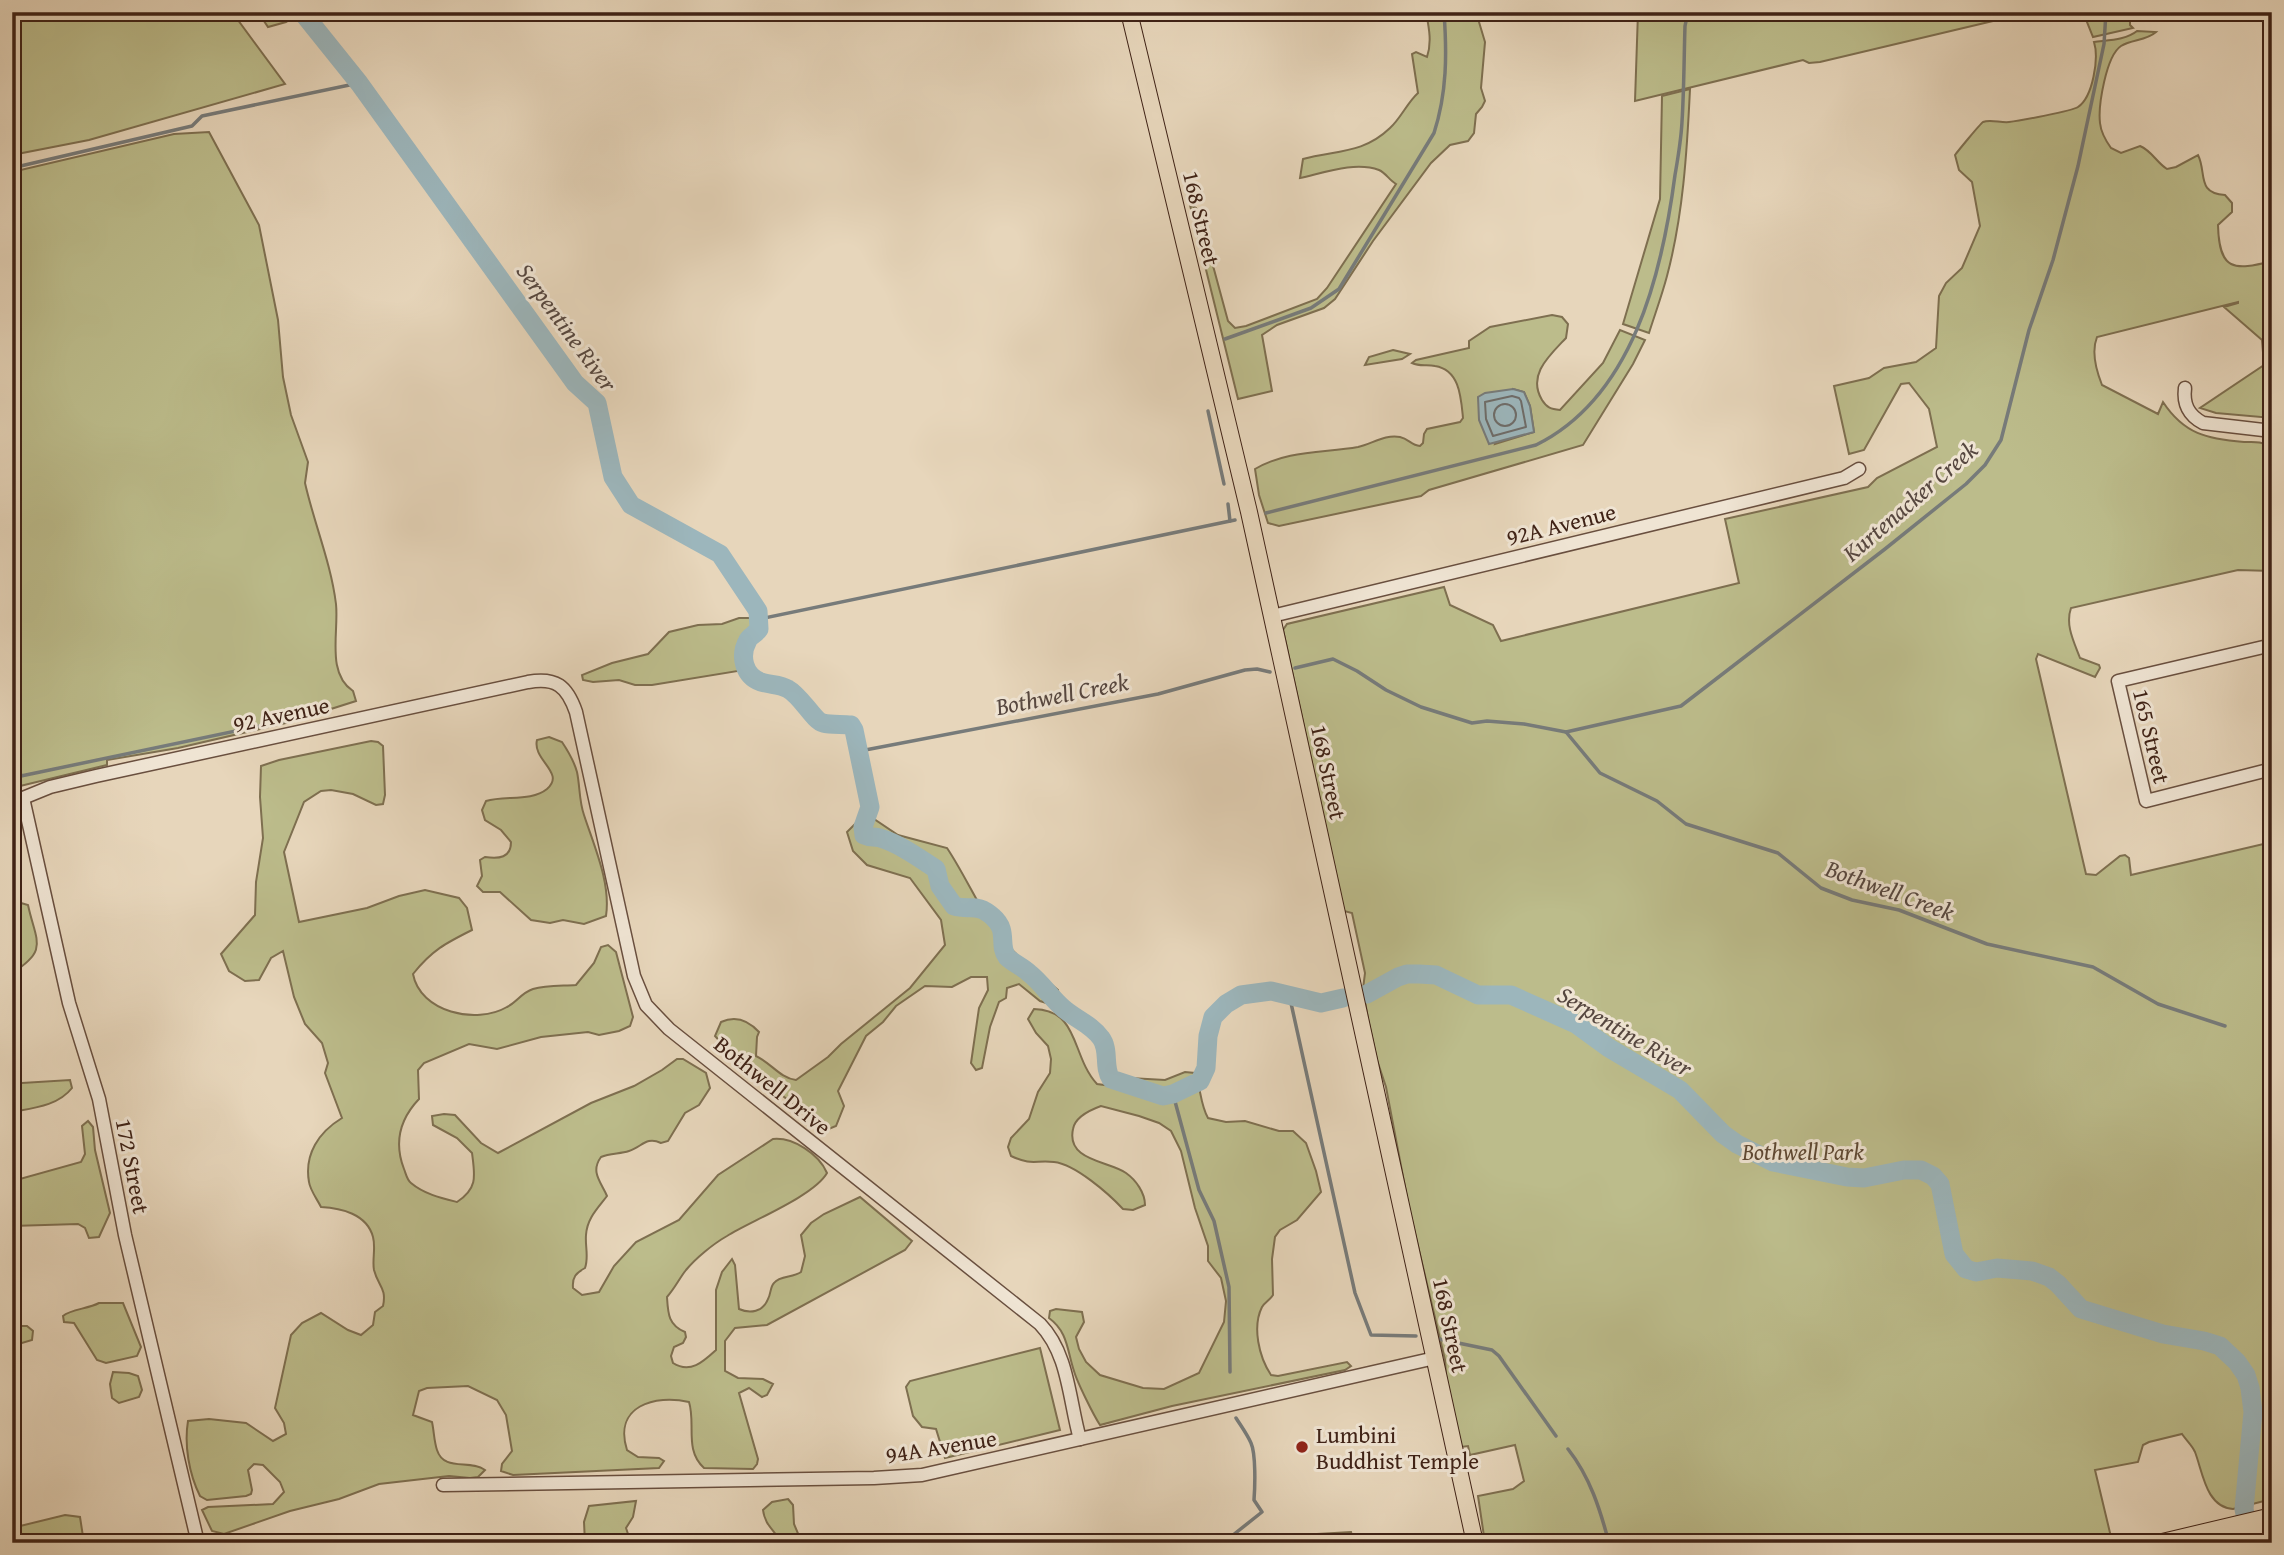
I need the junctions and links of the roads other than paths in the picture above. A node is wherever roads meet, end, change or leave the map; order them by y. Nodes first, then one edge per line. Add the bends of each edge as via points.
1 (1129, 12) edge
2 (2185, 388) dead end
3 (2272, 431) edge
4 (1859, 469) dead end
5 (1272, 616) junction
6 (2272, 645) edge
7 (561, 685) joint
8 (2272, 769) edge
9 (18, 798) edge
10 (1435, 1358) junction
11 (1080, 1440) junction
12 (443, 1486) dead end
13 (2272, 1516) edge
14 (2272, 1529) edge
15 (2224, 1536) edge
16 (198, 1543) edge
17 (1475, 1543) edge
18 (2158, 1543) edge

1 - 5 main road, 168 Street
2 - 3 street via 2185,404 2203,424
4 - 5 street, 92A Avenue via 1844,478
5 - 10 main road, 168 Street
6 - 8 street, 165 Street via 2118,681 2146,800
7 - 9 street, 92 Avenue via 528,682 96,776
7 - 11 street, Bothwell Drive via 576,712 634,976 646,1005 669,1029 1049,1333 1058,1350
9 - 16 street, 172 Street via 69,1003 99,1099 125,1235
10 - 11 street, 94A Avenue
10 - 17 main road, 168 Street
11 - 12 street, 94A Avenue via 913,1476
13 - 15 main road
14 - 15 main road
15 - 18 main road

